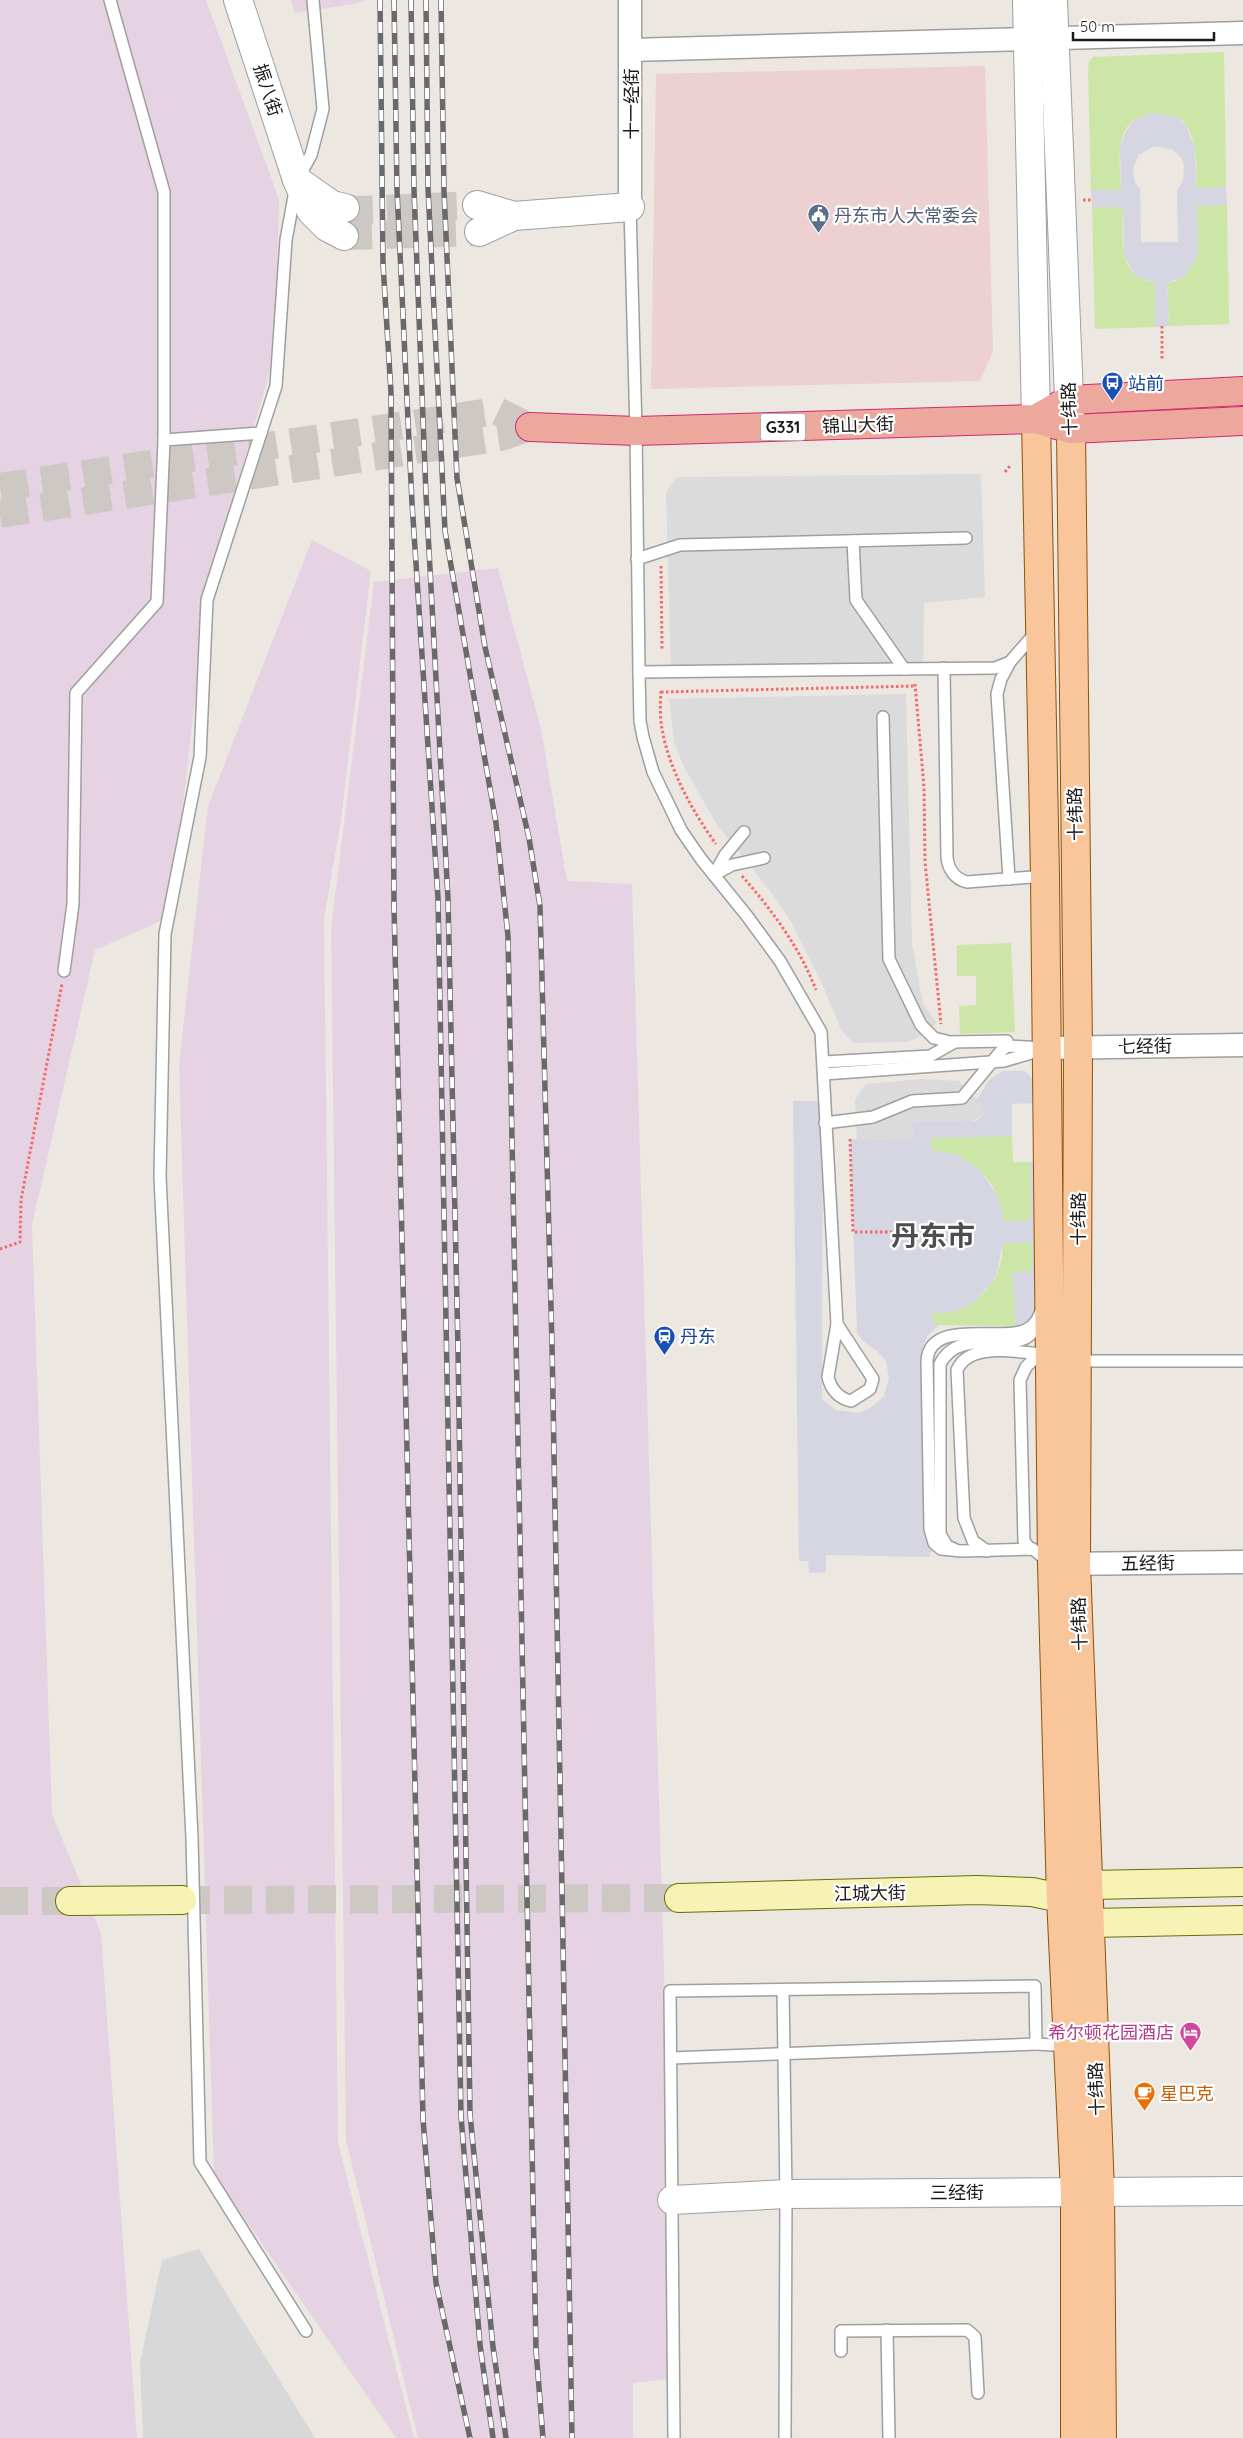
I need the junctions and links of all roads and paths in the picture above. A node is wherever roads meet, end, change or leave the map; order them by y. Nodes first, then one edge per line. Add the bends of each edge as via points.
1 (110, 0) edge
2 (238, 0) edge
3 (313, 0) edge
4 (630, 0) edge
5 (1027, 0) edge
6 (1053, 0) edge
7 (1243, 33) edge
8 (1041, 39) junction
9 (631, 50) junction
10 (297, 180) junction
11 (477, 205) tunnel mouth
12 (345, 208) tunnel mouth
13 (630, 208) junction
14 (514, 216) junction
15 (479, 232) tunnel mouth
16 (344, 236) tunnel mouth
17 (1162, 326) dead end
18 (1162, 359) dead end
19 (1243, 391) edge
20 (1069, 400) junction
21 (1036, 419) junction
22 (1243, 421) edge
23 (530, 427) dead end
24 (1071, 429) junction
25 (636, 431) junction
26 (261, 433) junction
27 (164, 440) junction
28 (1010, 466) dead end
29 (1006, 472) dead end
30 (966, 538) dead end
31 (853, 541) junction
32 (637, 559) junction
33 (661, 560) dead end
34 (1041, 624) junction
35 (662, 650) dead end
36 (1010, 662) junction
37 (944, 668) junction
38 (907, 669) junction
39 (639, 672) junction
40 (660, 682) dead end
41 (916, 686) junction
42 (660, 692) junction
43 (882, 717) dead end
44 (744, 832) dead end
45 (719, 848) dead end
46 (764, 858) dead end
47 (737, 870) dead end
48 (714, 875) junction
49 (1045, 876) junction
50 (1009, 879) junction
51 (64, 972) joint
52 (811, 1011) junction
53 (939, 1030) dead end
54 (955, 1042) junction
55 (1243, 1045) edge
56 (1007, 1046) junction
57 (1047, 1048) junction
58 (1078, 1048) junction
59 (824, 1062) junction
60 (992, 1062) junction
61 (824, 1074) junction
62 (825, 1124) junction
63 (850, 1139) dead end
64 (892, 1232) dead end
65 (0, 1249) edge
66 (1050, 1286) junction
67 (1038, 1319) junction
68 (837, 1324) junction
69 (1045, 1355) junction
70 (1243, 1360) edge
71 (1078, 1361) junction
72 (1030, 1550) junction
73 (961, 1551) junction
74 (986, 1551) junction
75 (1243, 1562) edge
76 (1064, 1564) junction
77 (1243, 1882) edge
78 (1090, 1885) junction
79 (679, 1898) tunnel mouth
80 (1061, 1898) junction
81 (182, 1900) tunnel mouth
82 (70, 1901) tunnel mouth
83 (1243, 1920) edge
84 (1090, 1923) junction
85 (783, 1990) junction
86 (1036, 2044) junction
87 (1069, 2046) junction
88 (784, 2054) junction
89 (671, 2058) junction
90 (1088, 2191) junction
91 (1243, 2191) edge
92 (786, 2194) junction
93 (672, 2200) junction
94 (887, 2330) junction
95 (306, 2331) dead end
96 (841, 2351) dead end
97 (978, 2393) dead end
98 (674, 2438) edge
99 (785, 2438) edge
100 (889, 2438) edge
101 (1075, 2438) edge
102 (1102, 2438) edge

1 - 27 lane via 164,192
2 - 10 street, 振八街
3 - 10 lane via 323,109 311,155
4 - 9 street, 十一经街
5 - 8 street, 十纬路
6 - 8 street, 十纬路
7 - 8 street
8 - 9 street
8 - 20 street, 十纬路
8 - 21 street, 十纬路
9 - 13 street, 十一经街
10 - 12 street via 325,201
10 - 16 street, 振八街 via 311,211 327,227
10 - 26 lane via 286,240 276,386
11 - 14 street
13 - 14 street
13 - 25 lane
14 - 15 street
17 - 18 path
19 - 20 highway, 锦山大街 / G331
20 - 21 highway, 锦山大街 / G331
20 - 24 street, 十纬路
21 - 24 highway, 锦山大街 / G331
21 - 25 highway, 锦山大街 / G331
21 - 34 main road, 十纬路
22 - 24 highway, 锦山大街 / G331
23 - 25 highway, 锦山大街 / G331
24 - 58 main road, 十纬路
25 - 32 lane
26 - 27 lane
26 - 95 lane via 206,600 200,756 165,934 160,1177 191,1828 200,2162
27 - 51 lane via 157,602 76,693 73,904
28 - 29 path
30 - 31 lane
31 - 32 lane via 680,545
31 - 38 lane via 856,600
32 - 39 lane
33 - 35 path
34 - 36 lane
34 - 49 main road, 十纬路
36 - 37 lane via 995,668
36 - 50 lane via 997,694
37 - 38 lane
37 - 50 lane via 948,863 952,872 963,881
38 - 39 lane
38 - 41 path
39 - 48 lane via 640,721 653,772 681,830
40 - 42 path
41 - 42 path
41 - 53 path via 924,786 925,862 941,1021
42 - 45 path via 662,728 670,758 696,812
43 - 54 lane via 889,959 925,1030 934,1038
44 - 48 lane
46 - 48 lane via 732,865
47 - 52 path via 770,910 804,965 818,996 817,1007
48 - 52 lane via 767,942
49 - 50 lane
49 - 57 main road, 十纬路
51 - 65 path via 21,1200 20,1242
52 - 59 lane via 821,1032
54 - 56 lane via 1007,1041
54 - 59 lane via 930,1056
55 - 58 street, 七经街
56 - 57 lane
56 - 60 lane
57 - 58 street, 七经街
57 - 60 lane
57 - 66 main road, 十纬路
58 - 71 main road, 十纬路
59 - 61 lane
60 - 61 lane
60 - 62 lane via 962,1098 912,1102 872,1117
61 - 62 lane
62 - 68 lane
63 - 64 path via 853,1232
66 - 67 lane
66 - 69 main road, 十纬路
67 - 73 lane via 1034,1332 1024,1339 963,1344 946,1354 938,1368 940,1534 947,1546
67 - 73 lane via 1022,1331 950,1336 935,1343 928,1354 930,1535 938,1548
68 - 68 lane via 828,1376 838,1395 851,1401 870,1389 872,1375
69 - 71 lane
69 - 72 lane via 1026,1367 1020,1380 1024,1541
69 - 74 lane via 982,1350 964,1359 957,1370 964,1518 973,1541
69 - 76 main road, 十纬路
70 - 71 lane
71 - 76 main road, 十纬路
72 - 74 lane
72 - 76 lane
73 - 74 lane
75 - 76 street, 五经街
76 - 78 main road, 十纬路
76 - 80 main road, 十纬路
77 - 78 main road
78 - 80 main road
78 - 84 main road, 十纬路
79 - 80 main road, 江城大街 via 977,1890 1032,1892
80 - 84 main road, 江城大街
80 - 87 main road, 十纬路
81 - 82 main road
83 - 84 main road
84 - 90 main road, 十纬路
85 - 86 lane via 1035,1986
85 - 88 lane
85 - 89 lane via 670,1991
86 - 87 lane
86 - 88 lane
87 - 90 main road, 十纬路
88 - 89 lane
88 - 92 lane
89 - 93 lane
90 - 91 street, 三经街
90 - 92 street, 三经街
90 - 101 main road, 十纬路
90 - 102 main road, 十纬路
92 - 93 street, 三经街
92 - 99 lane
93 - 98 lane
94 - 96 lane via 841,2331
94 - 97 lane via 962,2328 970,2332 975,2337
94 - 100 lane

